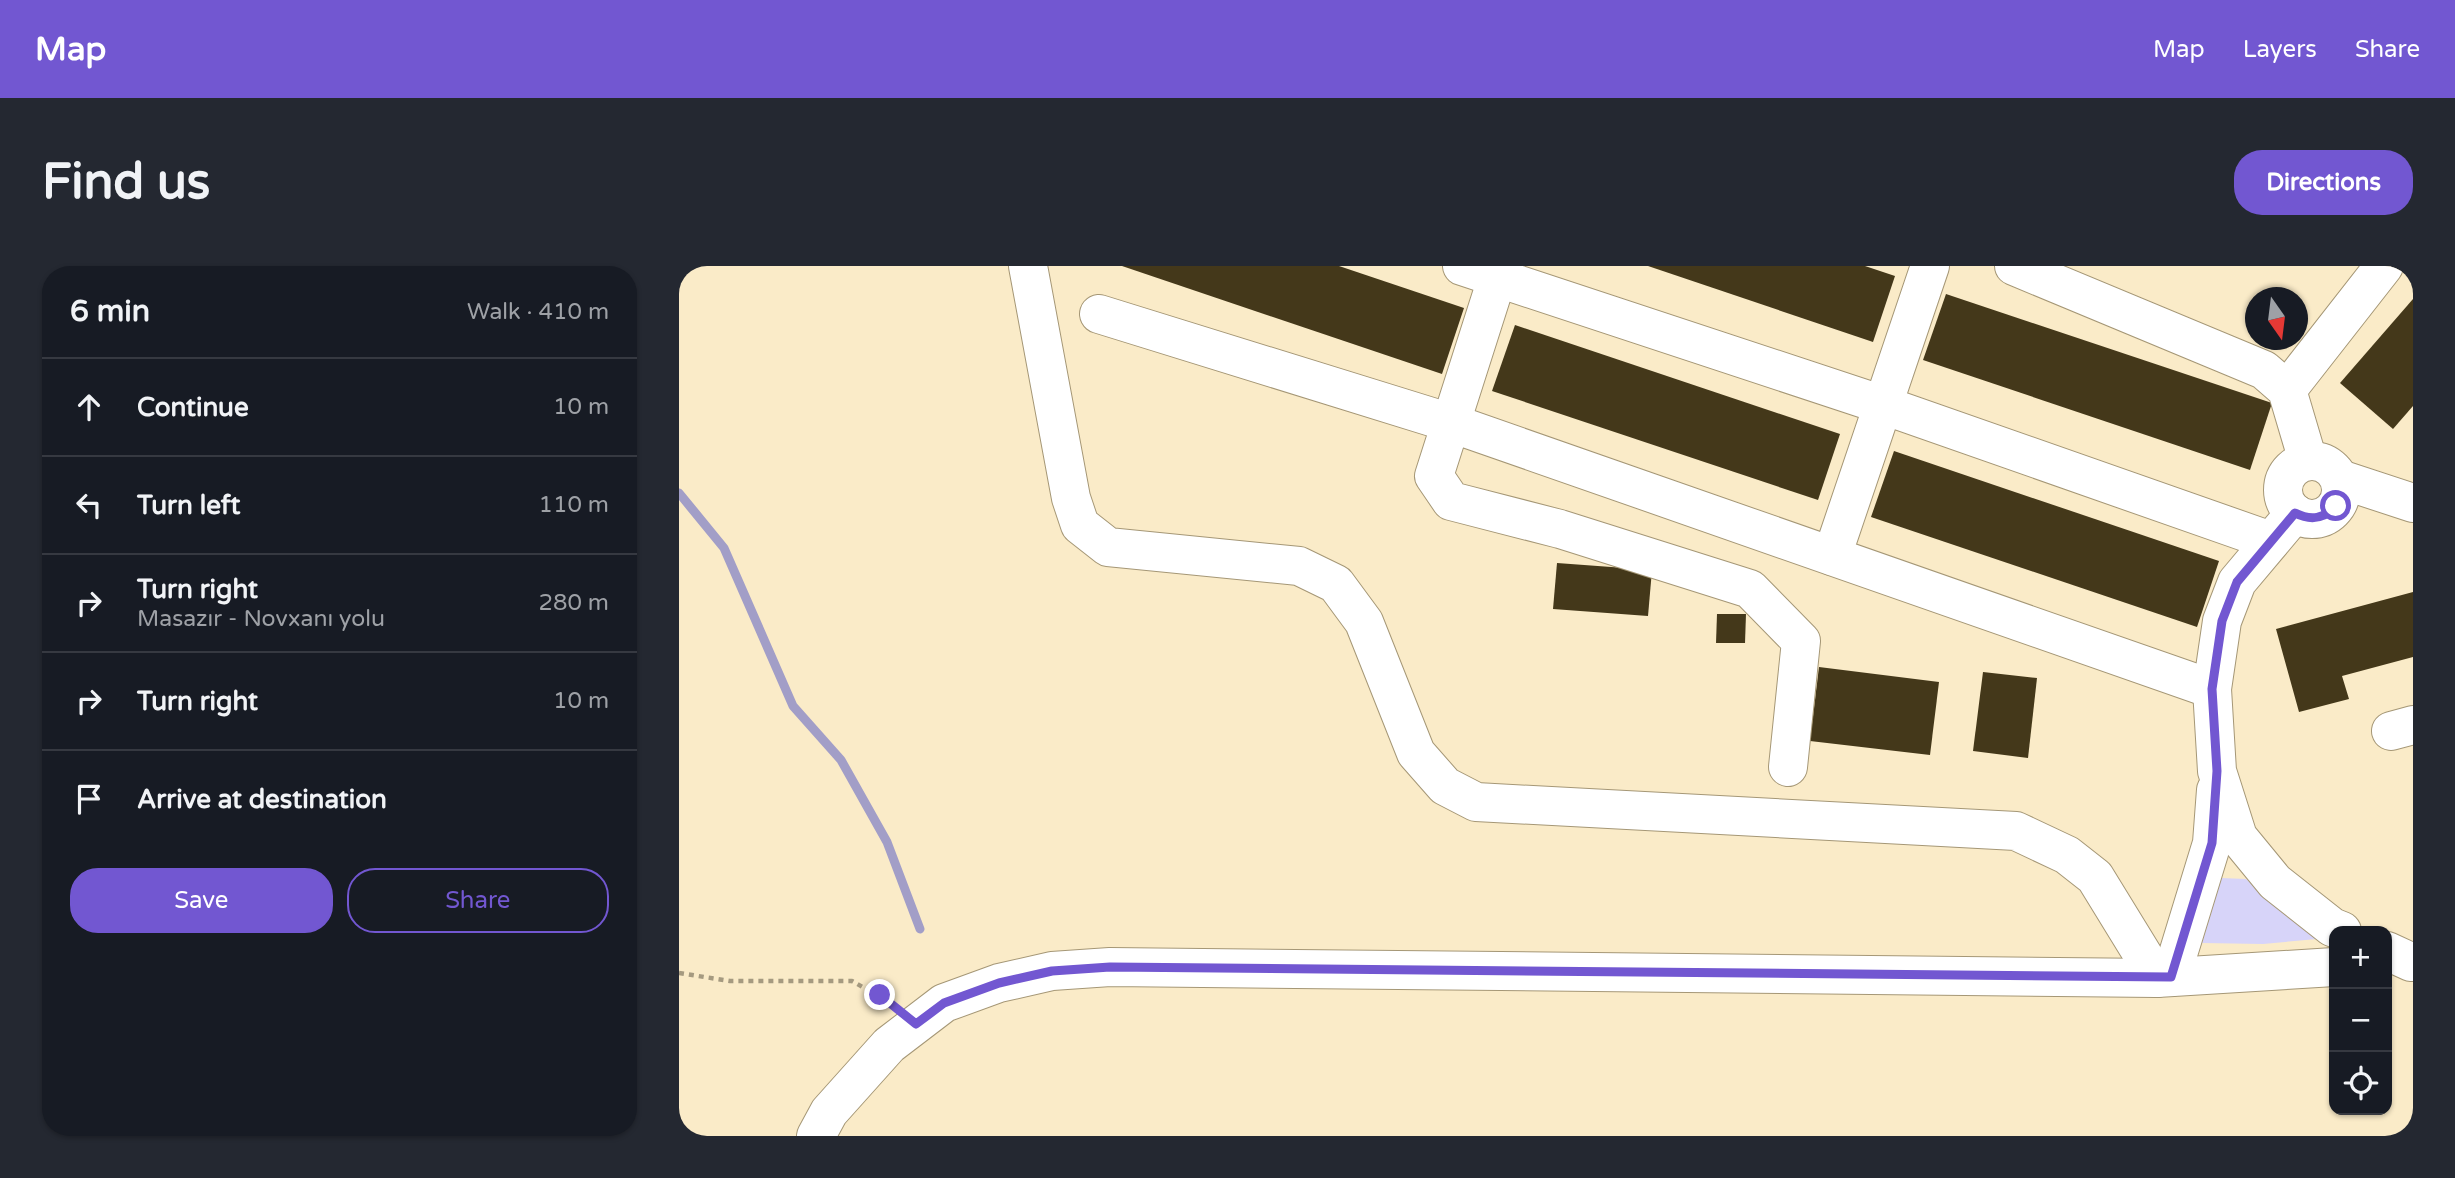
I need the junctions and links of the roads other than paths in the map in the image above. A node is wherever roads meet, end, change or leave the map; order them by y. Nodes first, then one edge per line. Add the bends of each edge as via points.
1 (1028, 266) edge
2 (1930, 266) edge
3 (2014, 266) edge
4 (2384, 266) edge
5 (1487, 270) edge
6 (1099, 314) dead end
7 (2287, 390) junction
8 (1883, 405) junction
9 (1451, 423) junction
10 (2324, 470) junction
11 (2407, 492) edge
12 (2283, 527) junction
13 (1832, 556) junction
14 (2212, 689) junction
15 (1788, 767) dead end
16 (2217, 771) junction
17 (2331, 926) edge
18 (2329, 967) edge
19 (2164, 978) junction
20 (816, 1136) edge

1 - 19 street via 1071,498 1080,525 1108,547 1299,566 1336,584 1364,622 1416,753 1445,786 1476,802 2016,831 2067,855 2095,877
2 - 8 street
3 - 7 street via 2264,370
4 - 7 street
5 - 8 street
5 - 9 street
6 - 9 street
7 - 10 street
8 - 12 street
8 - 13 street
9 - 13 street
9 - 15 street via 1434,475 1451,500 1750,589 1801,641
10 - 11 street
10 - 12 street via 2290,470 2283,488
12 - 14 street via 2237,582 2222,621
13 - 14 street
14 - 16 street
16 - 17 street via 2238,836 2275,882
16 - 19 street via 2212,843
18 - 19 street
19 - 20 street via 1110,967 1052,971 999,983 944,1003 889,1045 861,1074 829,1112

